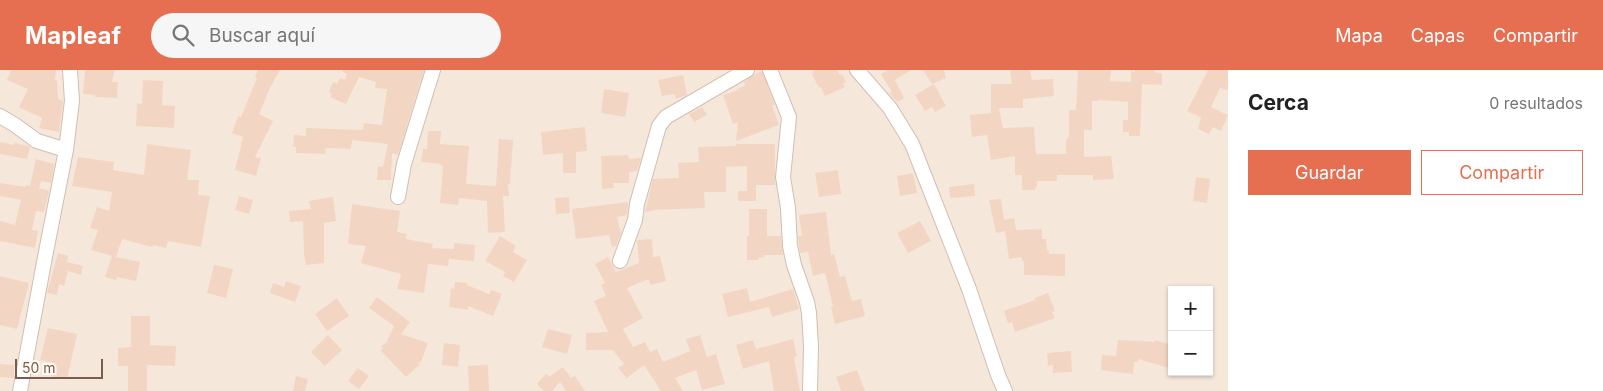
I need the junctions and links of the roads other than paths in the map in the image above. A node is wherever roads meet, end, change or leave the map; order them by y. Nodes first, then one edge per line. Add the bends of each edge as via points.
1 (70, 70) edge
2 (433, 70) edge
3 (747, 70) edge
4 (770, 70) edge
5 (857, 70) edge
6 (0, 116) edge
7 (66, 150) junction
8 (398, 197) dead end
9 (620, 261) dead end
10 (20, 391) edge
11 (810, 391) edge
12 (1005, 391) edge

1 - 7 street via 72,101
2 - 8 street via 404,164
3 - 9 street via 666,117 660,126 635,220
4 - 11 street via 790,117 783,168 790,246 809,313
5 - 12 street via 890,108 912,144
6 - 7 street via 37,140
7 - 10 street

